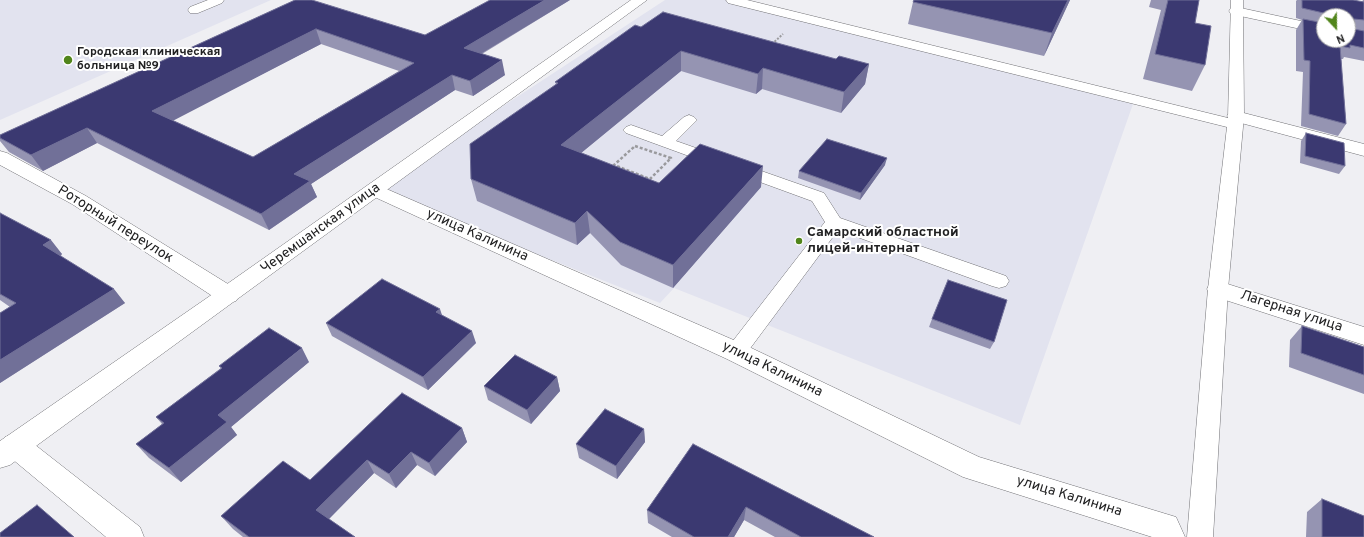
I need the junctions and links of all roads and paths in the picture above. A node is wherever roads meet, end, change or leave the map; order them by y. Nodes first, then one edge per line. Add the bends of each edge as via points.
1 (218, 0) edge
2 (640, 0) edge
3 (732, 0) edge
4 (1237, 5) edge
5 (194, 10) dead end
6 (1316, 28) edge
7 (786, 30) dead end
8 (770, 46) edge
9 (689, 120) dead end
10 (1235, 120) junction
11 (630, 136) joint
12 (665, 142) junction
13 (635, 146) junction
14 (1364, 150) edge
15 (0, 157) edge
16 (650, 179) junction
17 (652, 186) edge
18 (375, 190) junction
19 (834, 222) junction
20 (999, 281) dead end
21 (1218, 289) junction
22 (228, 295) junction
23 (1364, 336) edge
24 (736, 352) junction
25 (7, 451) edge
26 (129, 537) edge
27 (1170, 537) edge
28 (1200, 537) edge

1 - 5 lane
2 - 18 street, Черемшанская улица
3 - 10 lane
4 - 6 street
4 - 10 lane
7 - 8 path
9 - 12 lane
10 - 14 street
10 - 21 lane
11 - 12 lane
11 - 13 path
12 - 19 lane via 818,197
13 - 16 path via 614,165
13 - 16 path via 671,158
15 - 22 street, Роторный переулок via 79,200
16 - 17 path
18 - 22 street, Черемшанская улица
18 - 24 street, улица Калинина
19 - 20 lane
19 - 24 lane
21 - 23 street, Лагерная улица
21 - 28 lane
22 - 25 street, Черемшанская улица
24 - 27 street, улица Калинина via 973,468 1164,527
25 - 26 street

